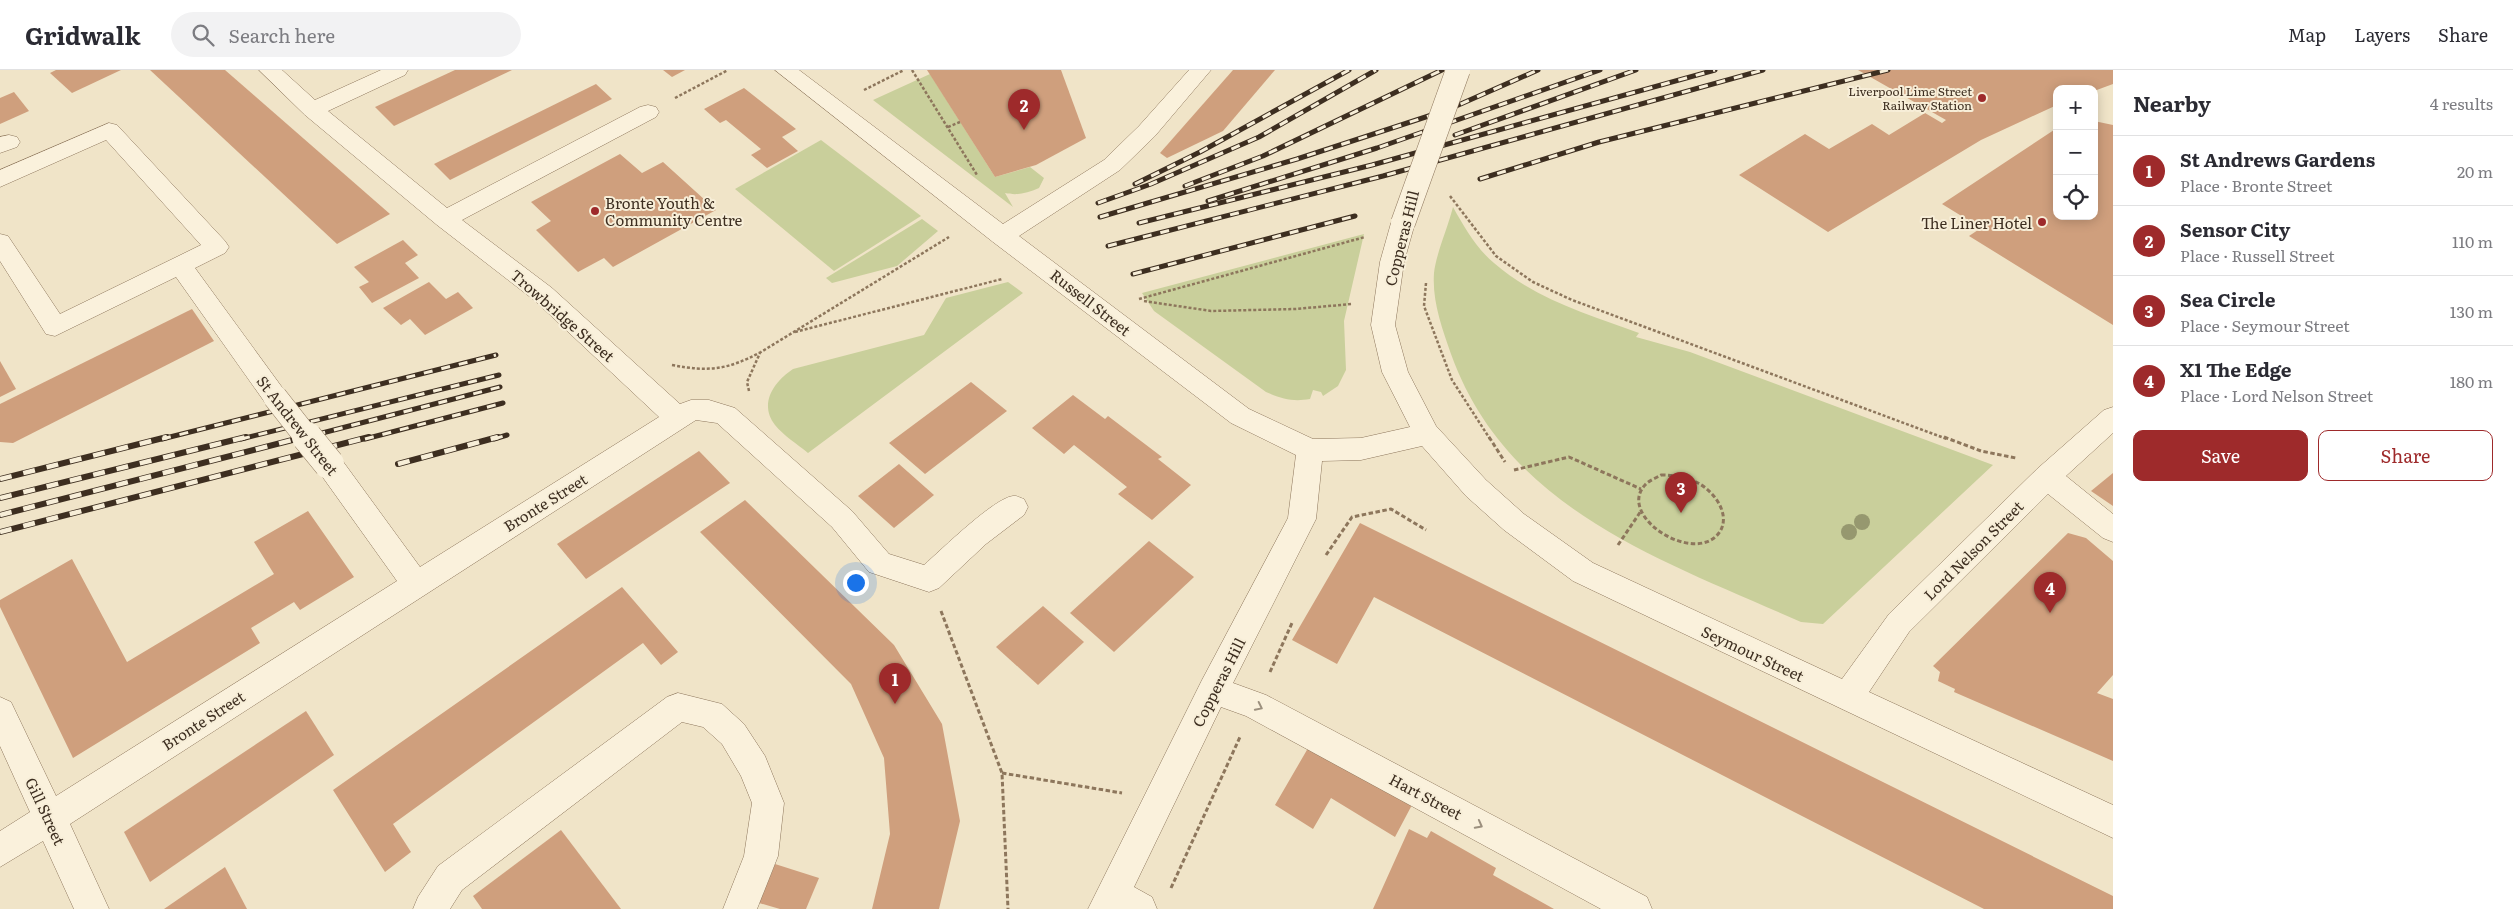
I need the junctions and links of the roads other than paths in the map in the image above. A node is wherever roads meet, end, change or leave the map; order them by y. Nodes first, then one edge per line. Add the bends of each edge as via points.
1 (269, 70) edge
2 (398, 70) edge
3 (785, 70) edge
4 (1200, 70) edge
5 (1458, 70) edge
6 (313, 110) junction
7 (648, 112) road end
8 (0, 179) edge
9 (445, 218) junction
10 (1001, 236) junction
11 (0, 242) edge
12 (181, 266) junction
13 (677, 417) junction
14 (2113, 417) edge
15 (1427, 434) junction
16 (1310, 450) junction
17 (2047, 477) junction
18 (1014, 506) dead end
19 (2113, 530) edge
20 (416, 584) junction
21 (1213, 690) junction
22 (1848, 696) junction
23 (0, 712) edge
24 (49, 818) junction
25 (2113, 822) edge
26 (0, 850) edge
27 (1119, 904) edge
28 (92, 909) edge
29 (430, 909) edge
30 (740, 909) edge
31 (1636, 909) edge

1 - 6 street, Trowbridge Street
2 - 6 street
3 - 10 street, Russell Street
4 - 10 street via 1112,165
5 - 15 street, Copperas Hill, bridge via 1402,225 1392,262 1383,325 1395,372
6 - 9 street, Trowbridge Street
7 - 9 street
8 - 12 street via 109,130 217,248
9 - 13 street, Trowbridge Street via 543,294
10 - 16 street, Russell Street via 1240,416
11 - 12 street via 55,327
12 - 20 street, St Andrew Street, bridge
13 - 18 street, Bronte Street via 691,410 709,410 726,415 842,519 879,563 929,579
13 - 20 street, Bronte Street
14 - 17 street, Lord Nelson Street
15 - 16 street, Russell Street via 1361,449
15 - 22 street, Seymour Street via 1476,488 1514,522 1583,572
16 - 21 street, Copperas Hill via 1302,519
17 - 19 street
17 - 22 street, Lord Nelson Street via 1899,623
20 - 24 street, Bronte Street
21 - 27 street, Copperas Hill via 1160,799
21 -> 31 street, Hart Street via 1255,705
22 - 25 street, Seymour Street
23 - 24 street, Gill Street
24 - 26 street, Bronte Street
24 - 28 street, Gill Street
29 - 30 street via 450,878 678,707 711,714 733,734 754,767 768,804 761,856

